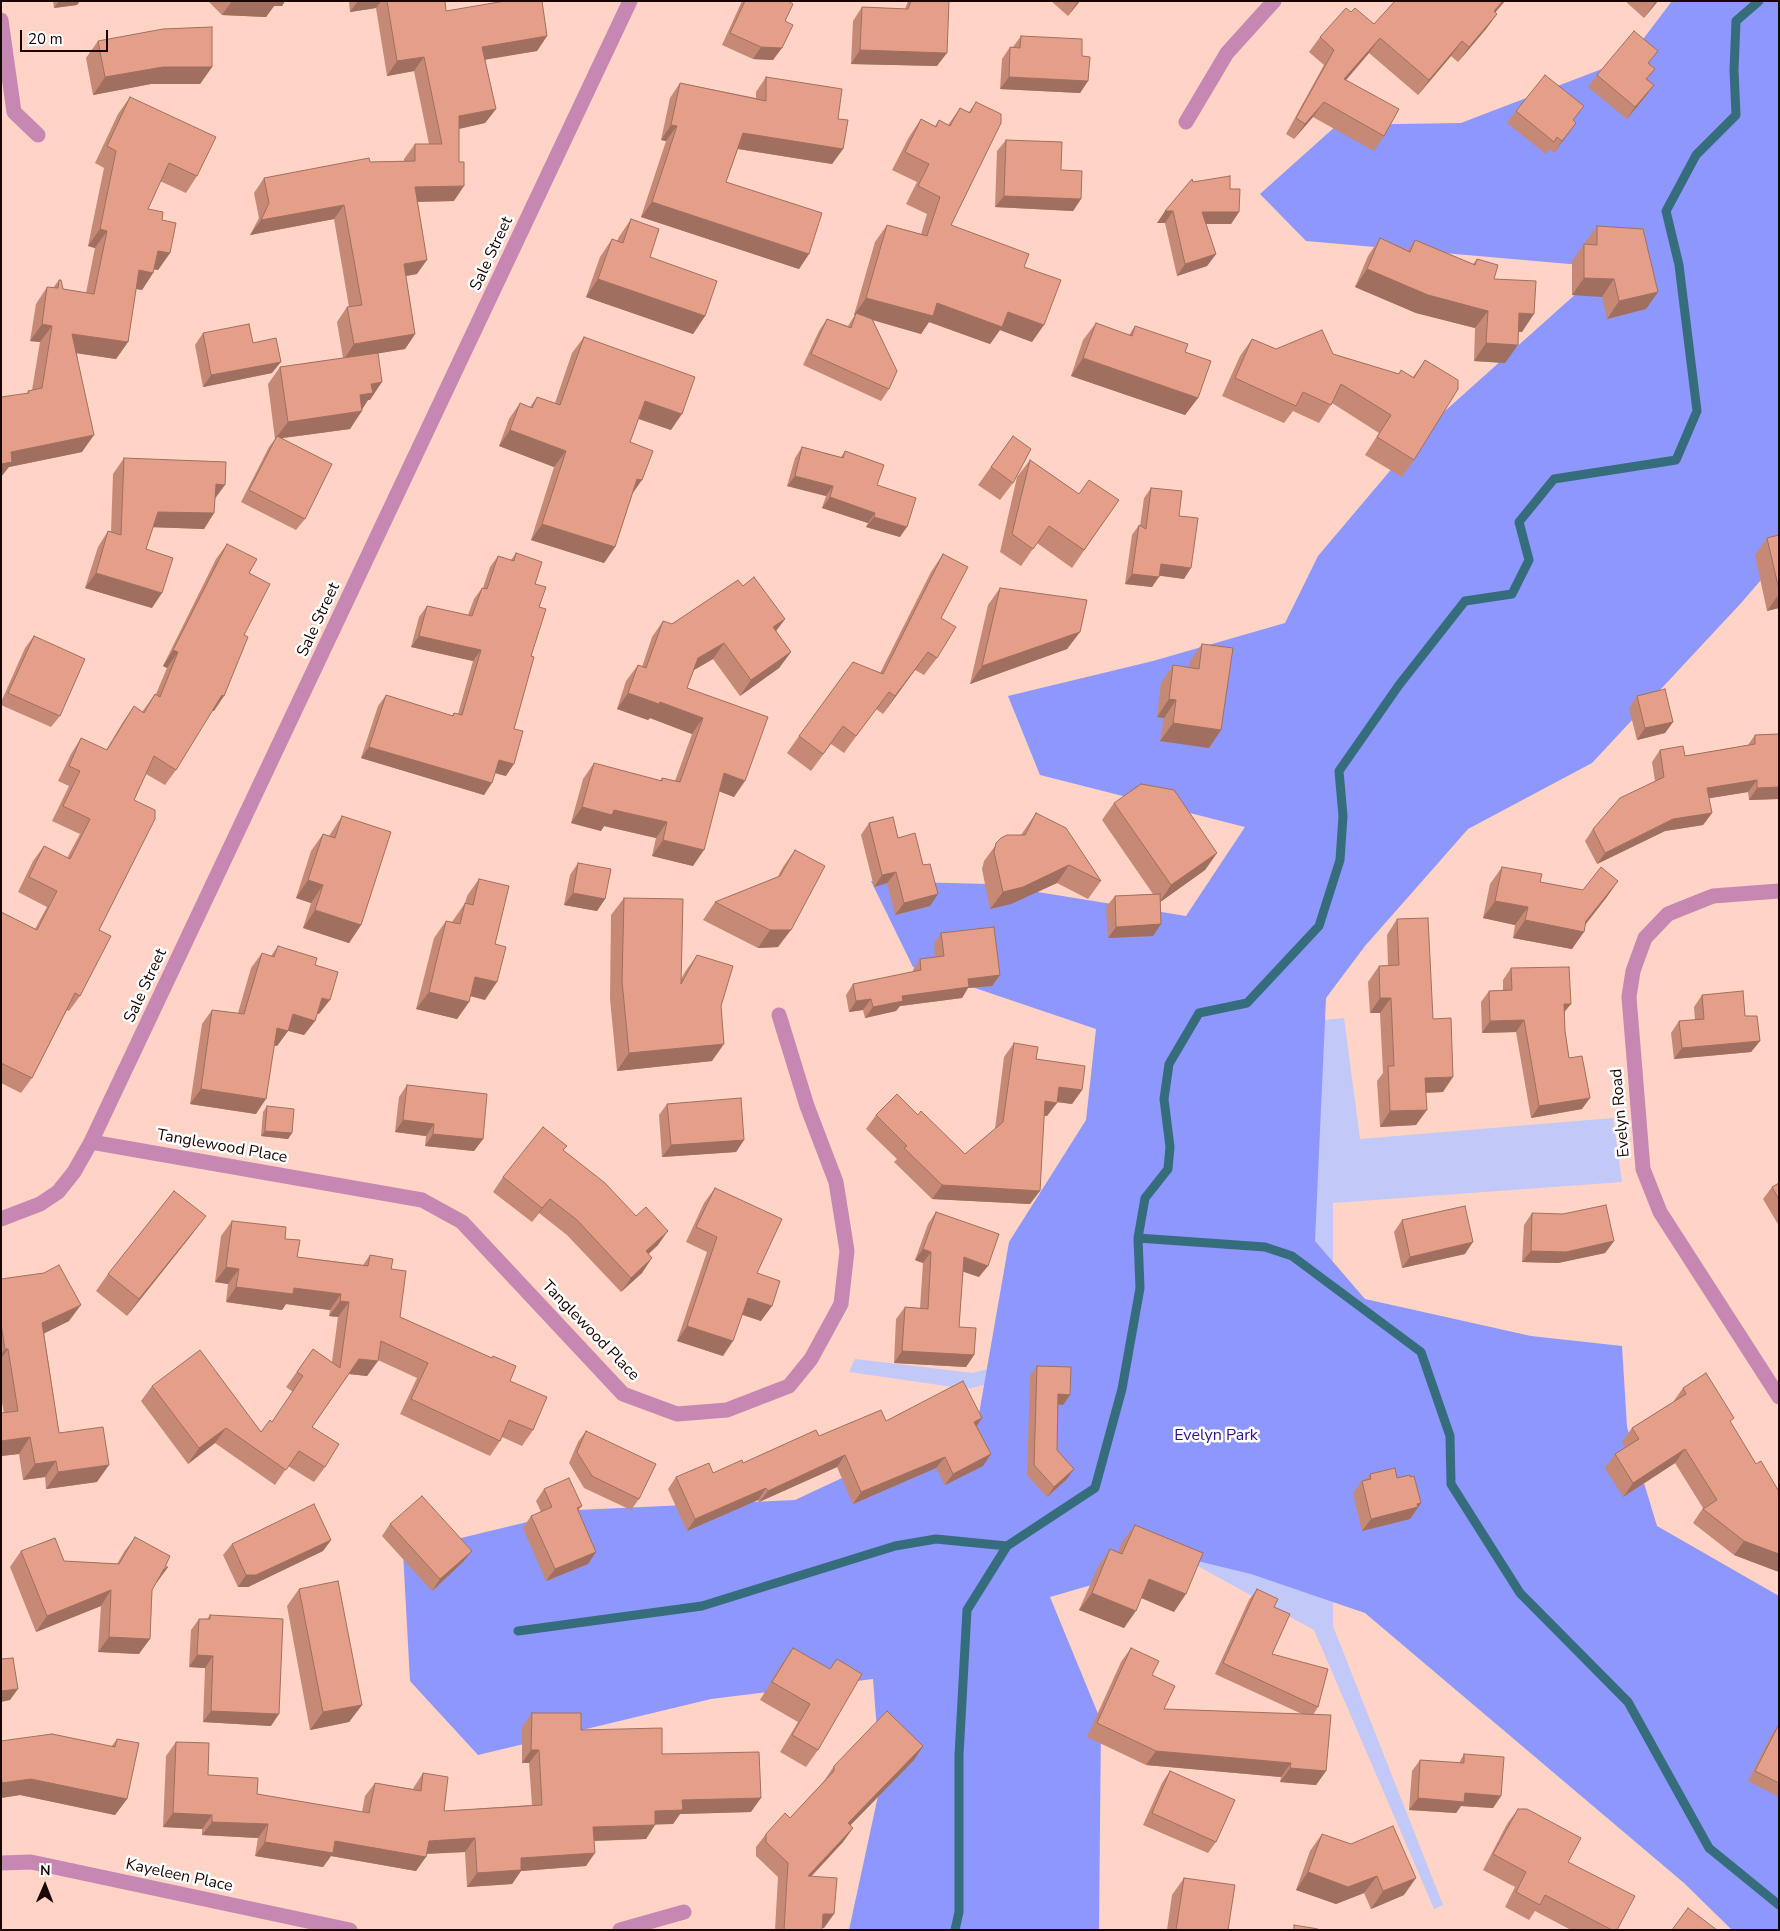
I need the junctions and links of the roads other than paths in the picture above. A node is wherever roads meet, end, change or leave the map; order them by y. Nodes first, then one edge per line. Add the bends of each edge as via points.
1 (630, 1) edge
2 (1274, 1) edge
3 (1, 20) edge
4 (1186, 122) dead end
5 (38, 135) dead end
6 (1779, 891) edge
7 (779, 1015) dead end
8 (92, 1142) junction
9 (1, 1219) edge
10 (1779, 1397) edge
11 (1, 1863) edge
12 (684, 1912) dead end
13 (350, 1930) edge
14 (620, 1930) edge

1 - 8 street, Sale Street
2 - 4 street via 1227,53
3 - 5 street via 14,112
6 - 10 street, Evelyn Road via 1713,896 1668,914 1645,938 1633,971 1629,997 1643,1169 1660,1212
7 - 8 street, Tanglewood Place via 807,1106 836,1182 847,1252 841,1304 811,1360 789,1386 726,1410 677,1414 623,1394 462,1222 422,1200
8 - 9 street, Sale Street via 58,1192 40,1204
11 - 13 street, Kayeleen Place via 31,1862
12 - 14 street

